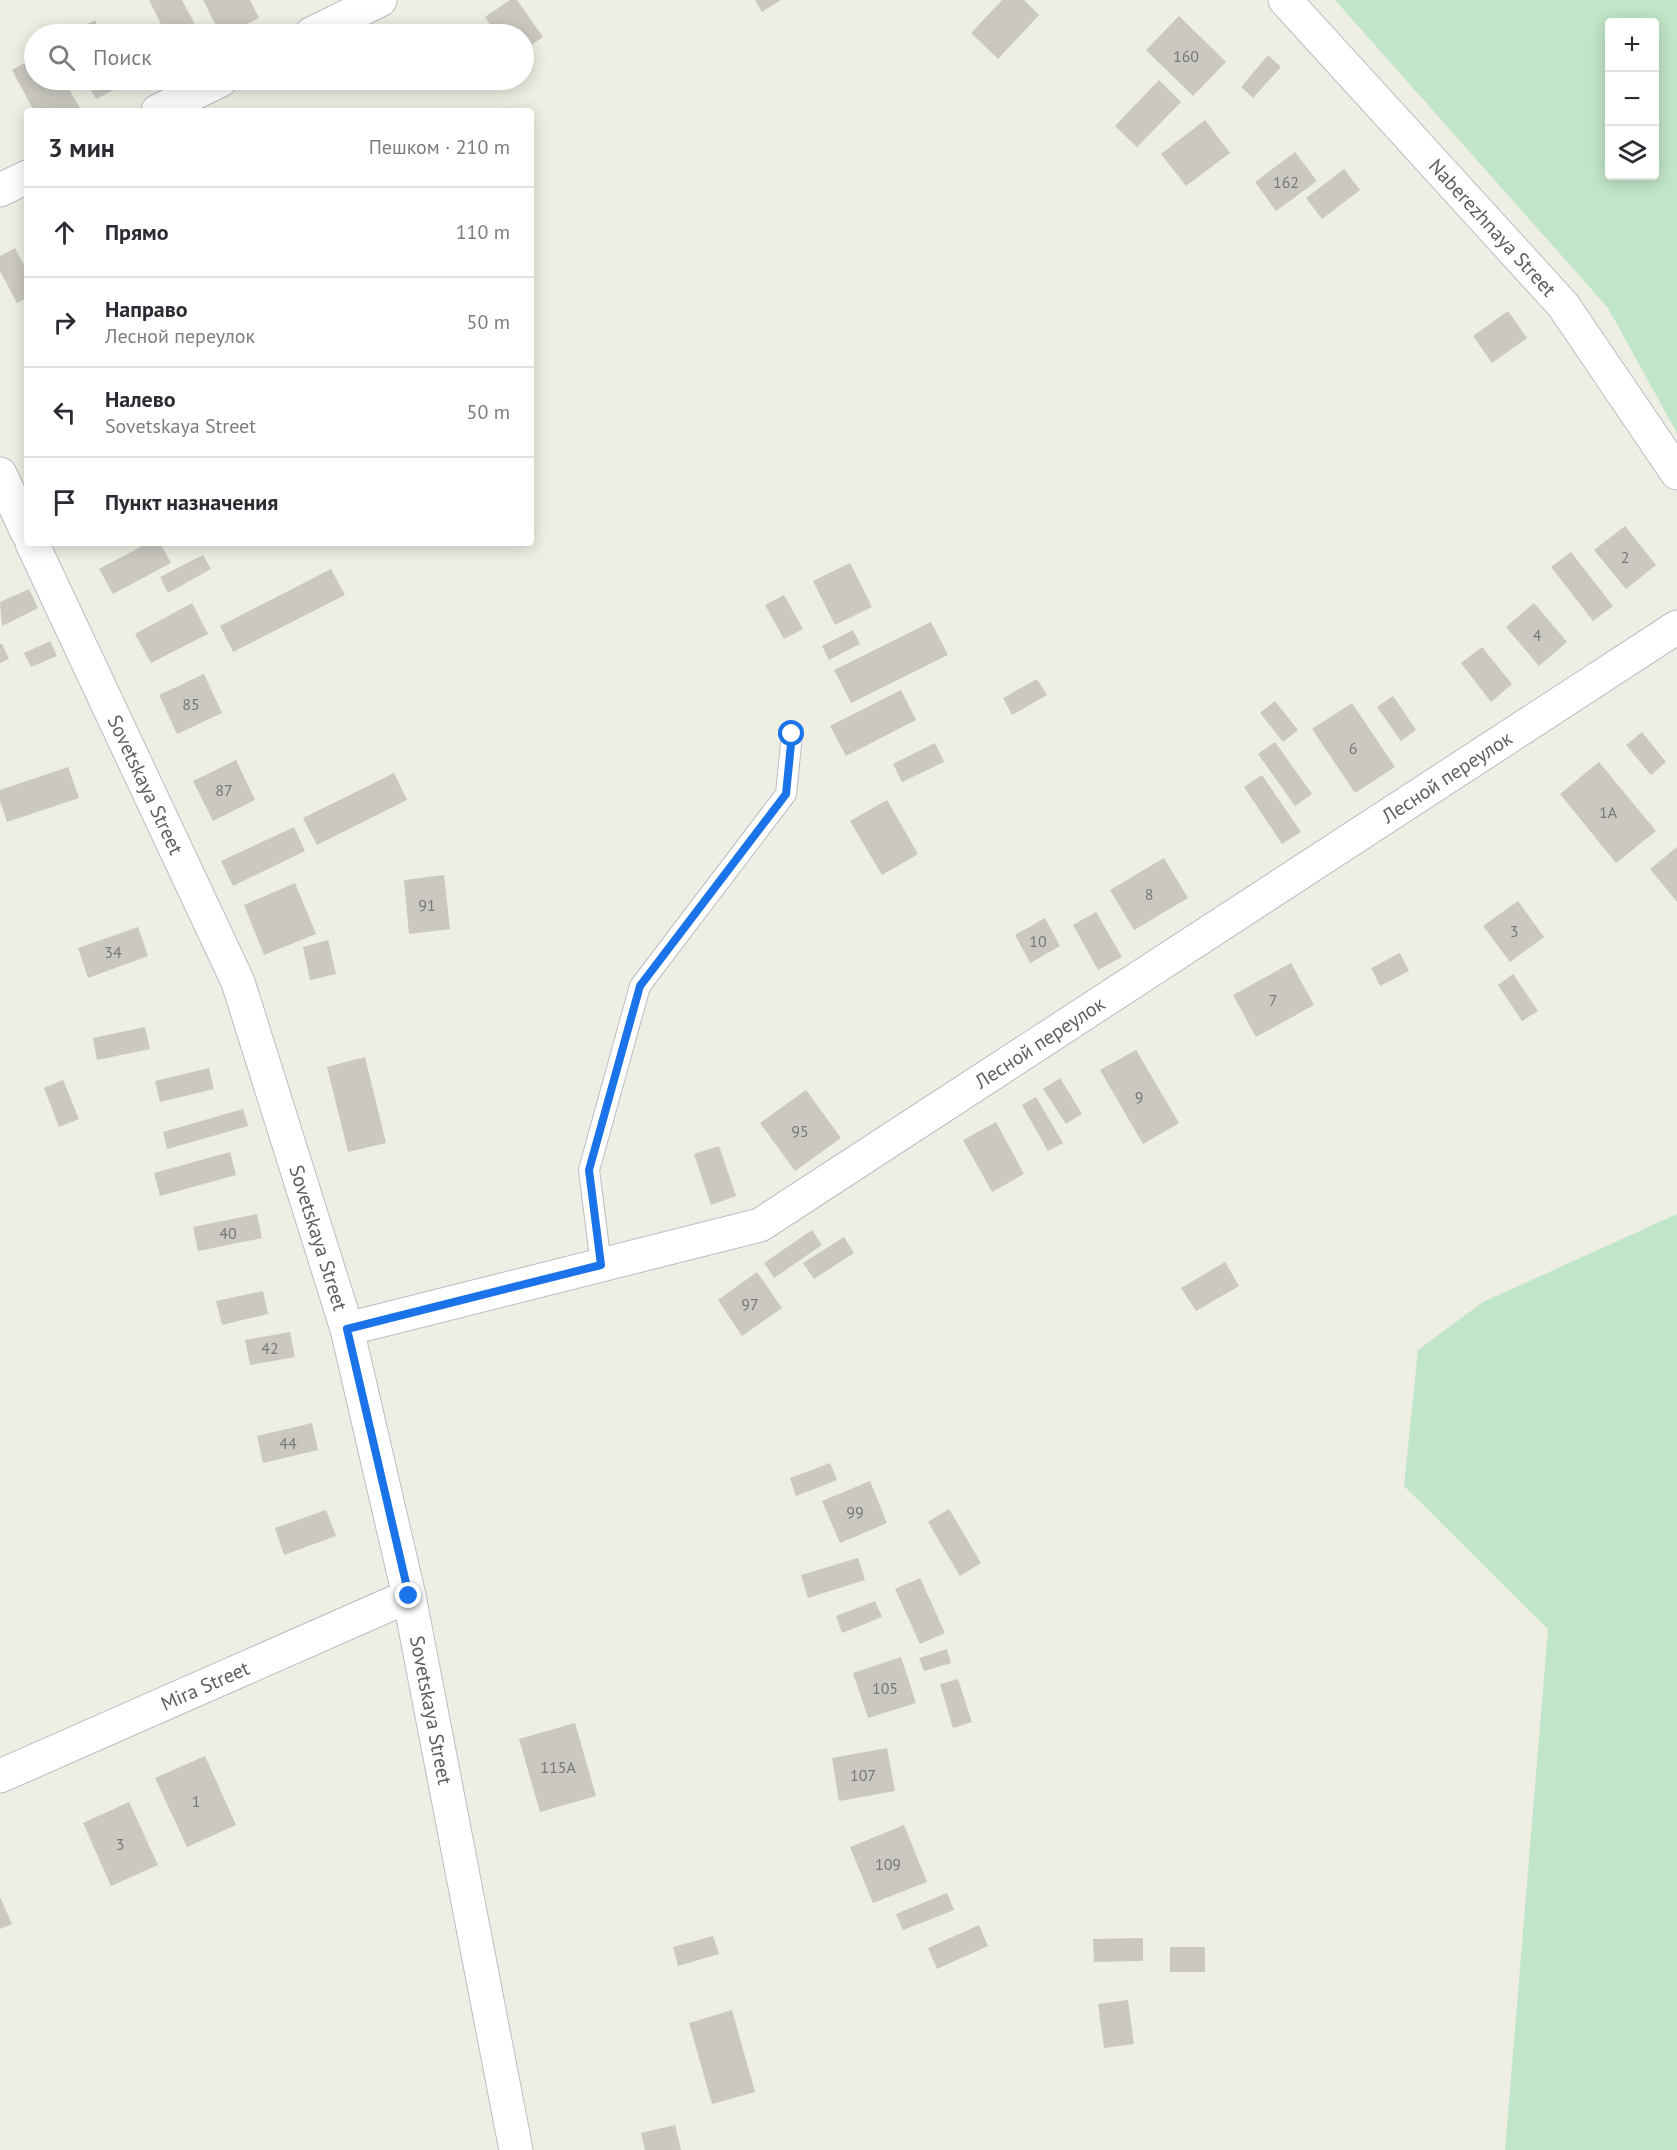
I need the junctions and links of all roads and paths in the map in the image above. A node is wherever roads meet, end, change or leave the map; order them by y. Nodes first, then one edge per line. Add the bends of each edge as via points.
1 (380, 0) edge
2 (1285, 0) edge
3 (331, 24) edge
4 (201, 90) edge
5 (164, 108) edge
6 (24, 178) edge
7 (0, 190) edge
8 (1677, 473) edge
9 (0, 474) edge
10 (24, 526) edge
11 (33, 546) edge
12 (1677, 627) edge
13 (792, 734) dead end
14 (601, 1265) junction
15 (347, 1329) junction
16 (409, 1596) junction
17 (0, 1776) edge
18 (516, 2150) edge

1 - 3 street
2 - 8 street, Naberezhnaya Street via 1563,305
4 - 5 street
6 - 7 street
9 - 10 street
11 - 15 street, Sovetskaya Street via 238,982
12 - 14 street, Лесной переулок via 760,1225
13 - 14 lane via 786,794 640,986 589,1170
14 - 15 street, Лесной переулок
15 - 16 street, Sovetskaya Street
16 - 17 street, Mira Street
16 - 18 street, Sovetskaya Street

